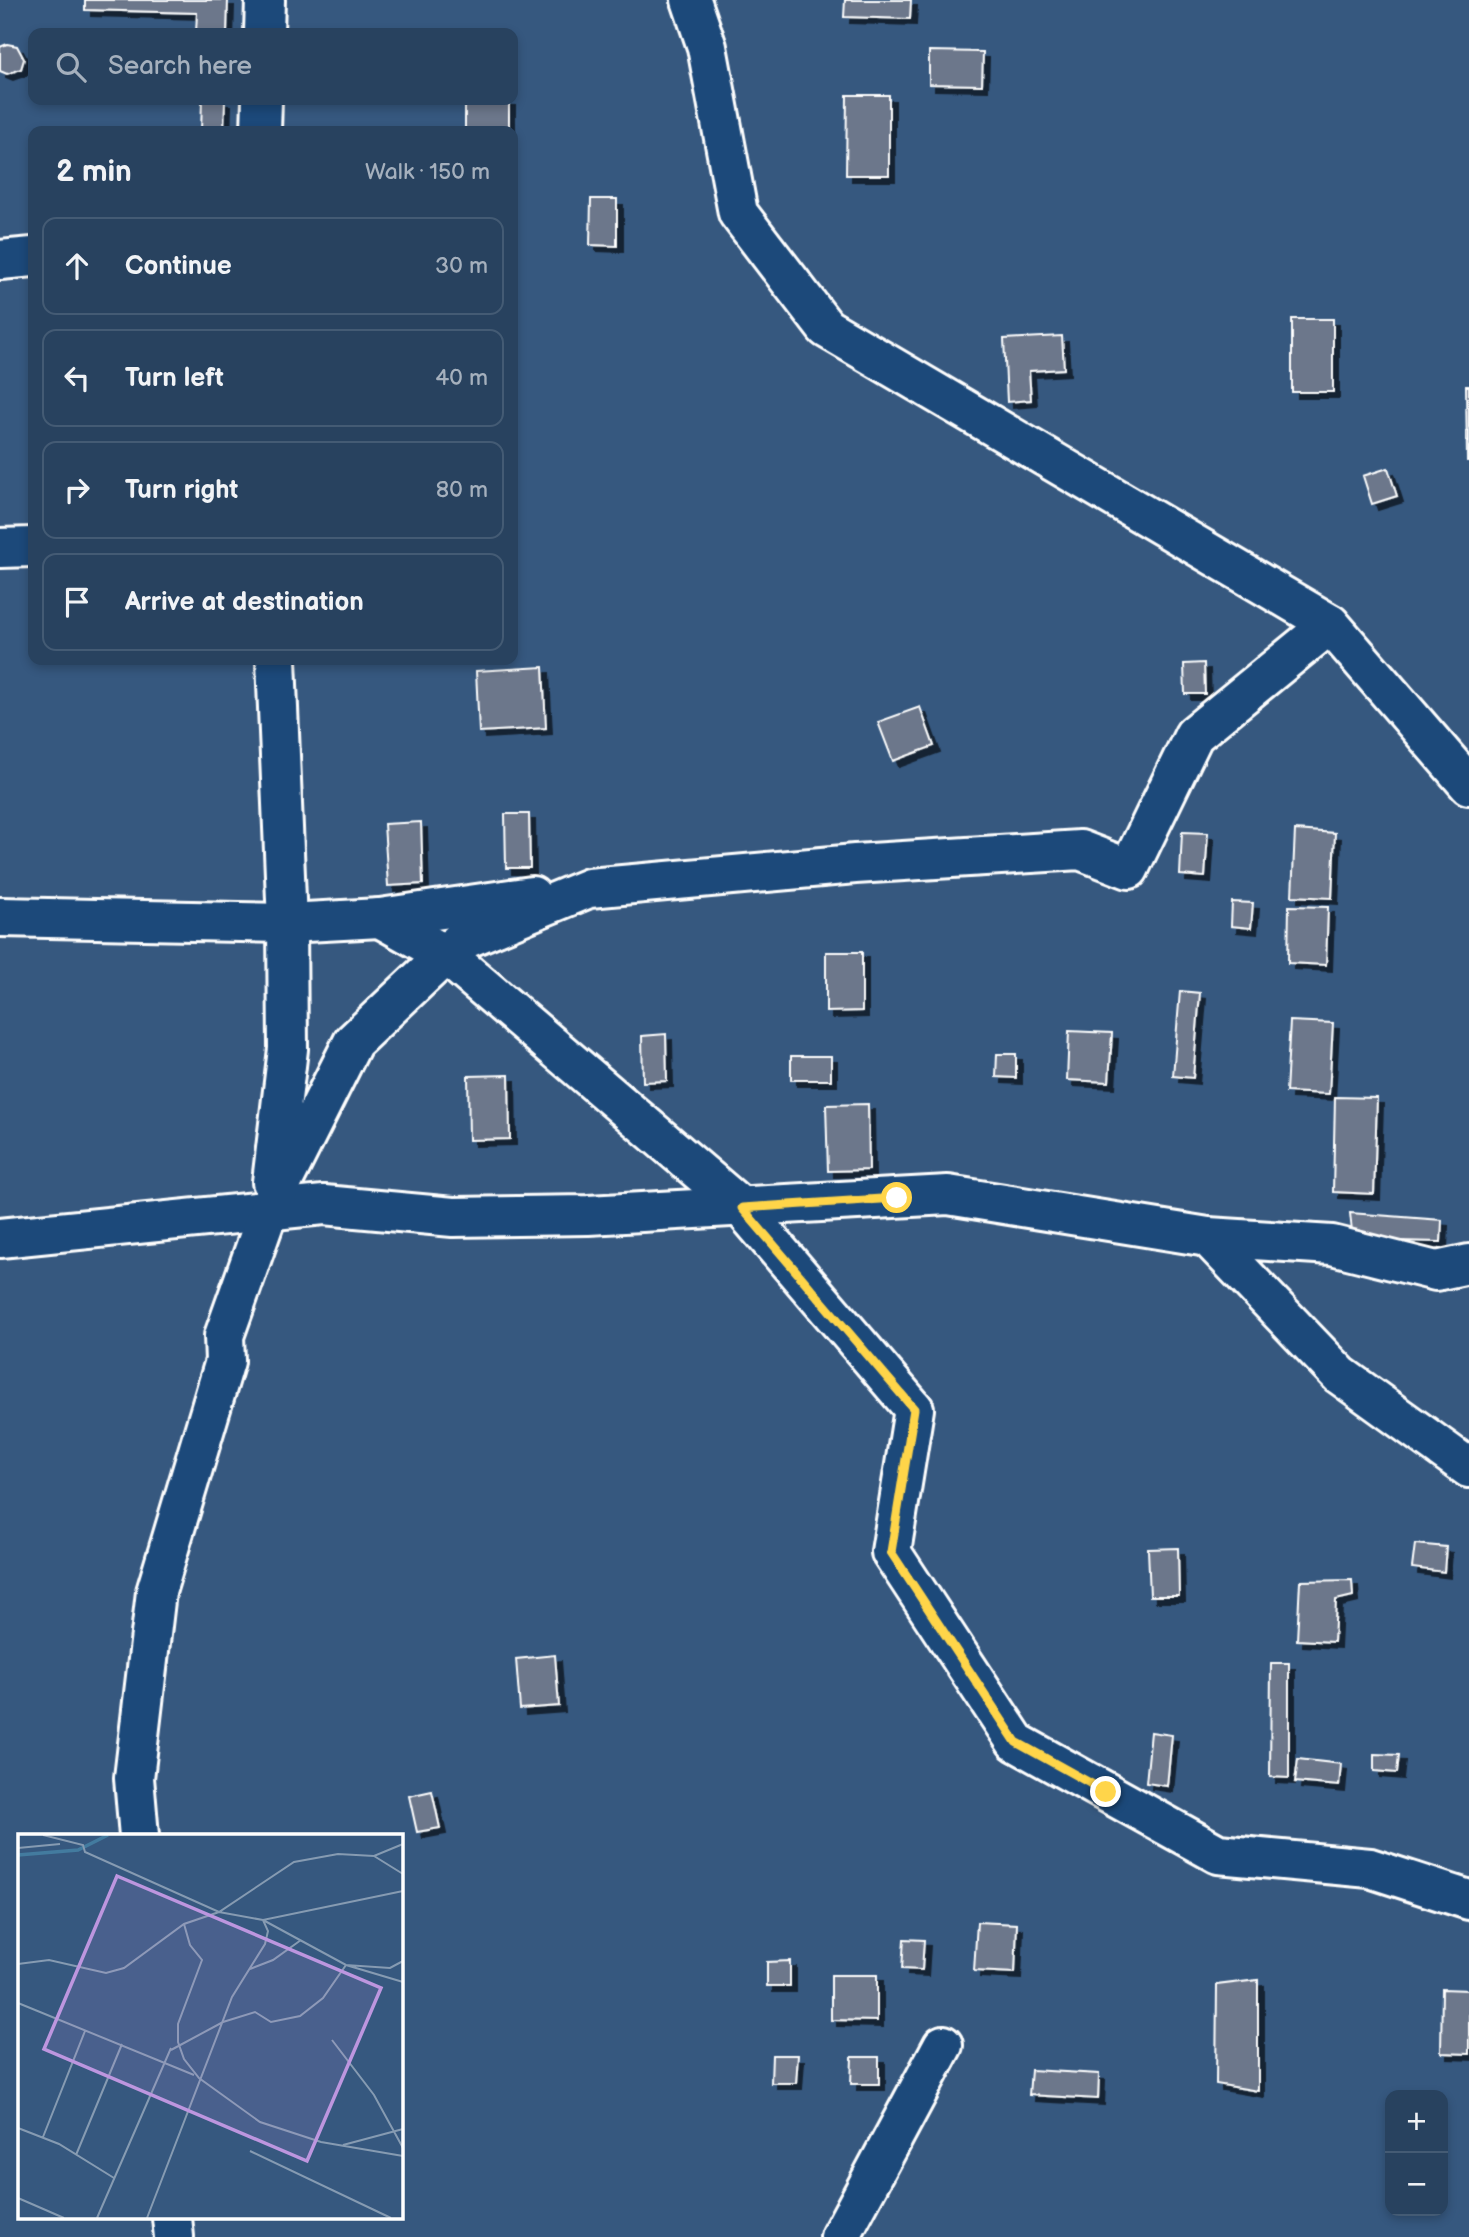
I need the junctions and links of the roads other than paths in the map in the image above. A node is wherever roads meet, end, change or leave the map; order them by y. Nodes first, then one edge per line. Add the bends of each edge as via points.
1 (265, 0) edge
2 (691, 0) edge
3 (264, 28) edge
4 (262, 105) edge
5 (261, 126) edge
6 (28, 257) edge
7 (0, 260) edge
8 (28, 547) edge
9 (0, 548) edge
10 (1330, 624) junction
11 (276, 665) edge
12 (1469, 785) edge
13 (589, 888) junction
14 (0, 916) edge
15 (380, 918) junction
16 (287, 923) junction
17 (446, 955) junction
18 (742, 1208) junction
19 (269, 1209) junction
20 (1208, 1237) junction
21 (0, 1238) edge
22 (1469, 1264) edge
23 (1469, 1468) edge
24 (139, 1834) edge
25 (1469, 1900) edge
26 (943, 2045) dead end
27 (840, 2237) edge

1 - 3 street
2 - 10 street via 707,47 737,213 826,328
4 - 5 street
6 - 7 street
8 - 9 street
10 - 12 street
10 - 13 street via 1194,735 1129,869 1080,850
11 - 16 street
13 - 15 street
13 - 17 street via 460,941
14 - 16 street
15 - 16 street
15 - 17 street
16 - 19 street via 288,1049
17 - 18 street
17 - 19 street via 353,1042
18 - 19 street via 453,1217 324,1205
18 - 20 street via 948,1195
18 - 25 street via 914,1409 891,1552 1016,1742 1218,1854 1370,1868
19 - 21 street
19 - 24 street via 224,1336 225,1361 156,1592 134,1778
20 - 22 street via 1332,1245 1436,1271
20 - 23 street via 1340,1375
26 - 27 street

